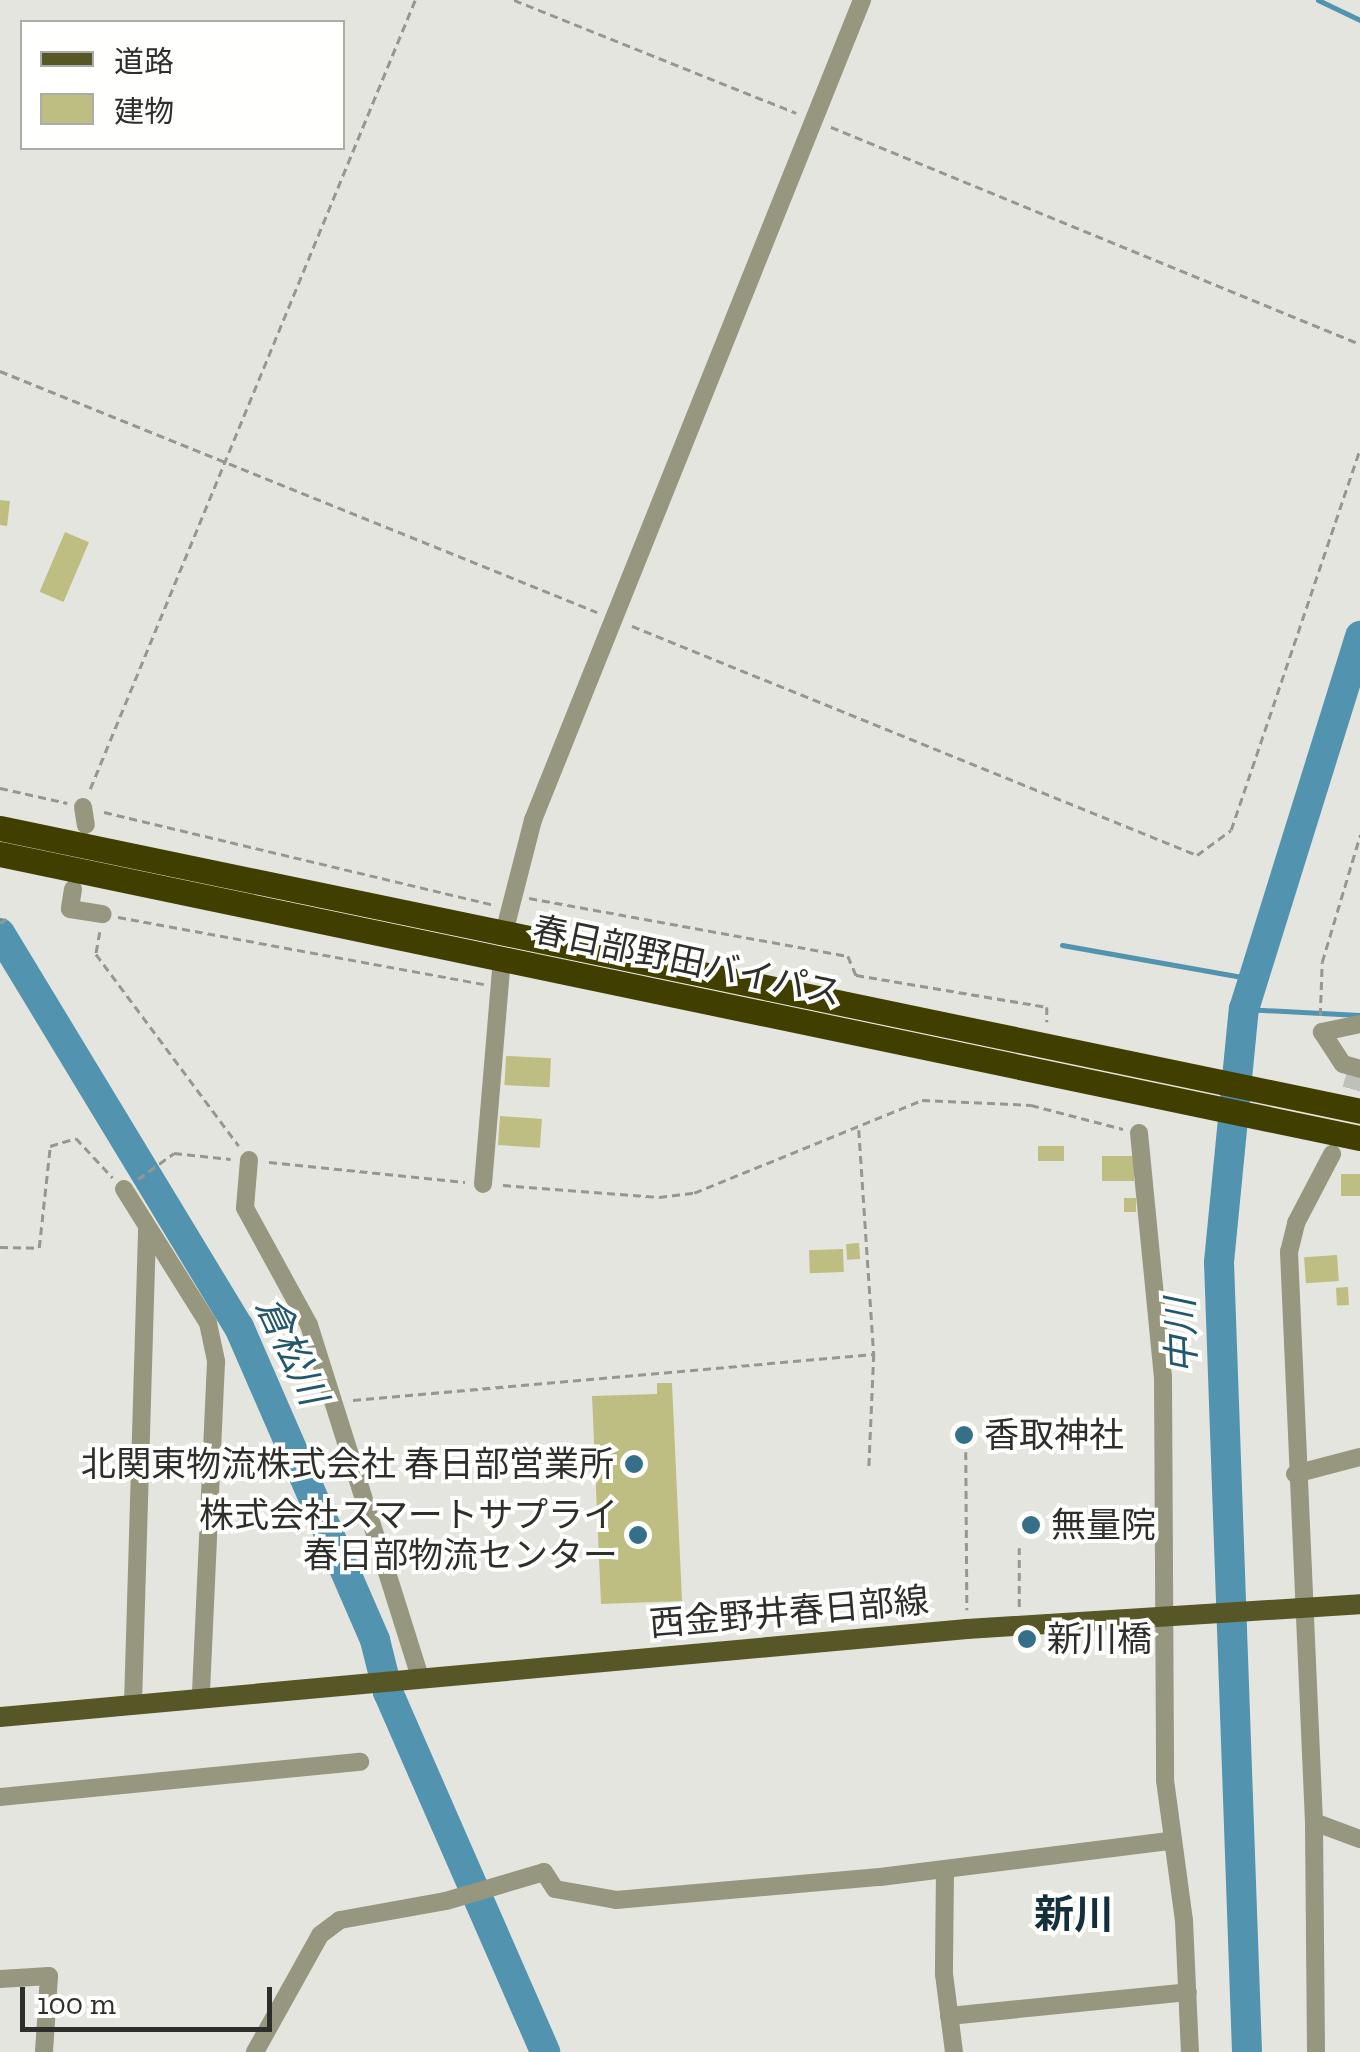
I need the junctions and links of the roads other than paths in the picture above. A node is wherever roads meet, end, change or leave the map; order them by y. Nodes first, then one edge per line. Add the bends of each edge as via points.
1 (862, 0) edge
2 (0, 828) edge
3 (0, 854) edge
4 (73, 889) dead end
5 (509, 911) junction
6 (103, 914) road end
7 (502, 958) junction
8 (1360, 1024) edge
9 (1360, 1070) edge
10 (1152, 1082) junction
11 (1360, 1111) edge
12 (1315, 1115) junction
13 (1139, 1133) road end
14 (1360, 1138) edge
15 (1332, 1154) dead end
16 (250, 1160) road end
17 (483, 1184) road end
18 (124, 1189) road end
19 (147, 1226) junction
20 (1360, 1458) edge
21 (1296, 1474) junction
22 (1360, 1604) edge
23 (1298, 1609) junction
24 (1177, 1615) junction
25 (420, 1676) junction
26 (201, 1697) junction
27 (134, 1704) junction
28 (0, 1717) edge
29 (360, 1762) dead end
30 (0, 1797) edge
31 (1314, 1822) junction
32 (1360, 1840) edge
33 (1169, 1841) junction
34 (944, 1870) junction
35 (0, 1979) edge
36 (1188, 1992) junction
37 (949, 2016) junction
38 (44, 2052) edge
39 (255, 2052) edge
40 (954, 2052) edge
41 (1190, 2052) edge
42 (1316, 2052) edge

1 - 5 street via 532,820
2 - 5 highway, 春日部野田バイパス
3 - 7 highway, 春日部野田バイパス
4 - 6 street via 70,909
5 - 10 highway, 春日部野田バイパス
7 - 10 highway, 春日部野田バイパス
7 - 17 street
8 - 9 street via 1322,1032 1343,1064
10 - 12 highway, 春日部野田バイパス
11 - 12 highway, 春日部野田バイパス
12 - 14 highway, 春日部野田バイパス
13 - 24 street via 1159,1304
15 - 21 street via 1296,1223 1289,1252
16 - 25 street via 245,1208 310,1325
18 - 19 street
19 - 26 street via 208,1323 216,1362
19 - 27 street
20 - 21 street
21 - 23 street
22 - 23 main road
23 - 24 main road
23 - 31 street
24 - 25 main road, 西金野井春日部線
24 - 33 street
25 - 26 main road, 西金野井春日部線
26 - 27 main road
27 - 28 main road
29 - 30 street
31 - 32 street
31 - 42 street
33 - 34 street
33 - 36 street
34 - 37 street
34 - 39 street via 616,1900 555,1889 544,1872 446,1901 340,1920 320,1935
35 - 38 street via 49,1976
36 - 37 street
36 - 41 street
37 - 40 street

